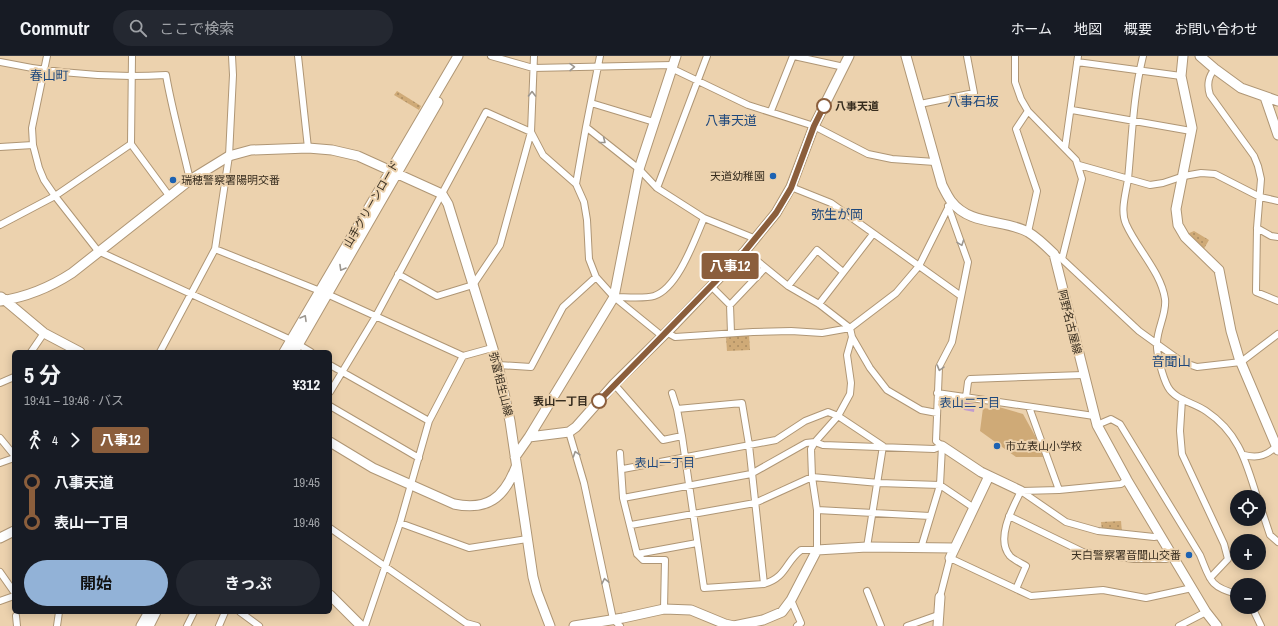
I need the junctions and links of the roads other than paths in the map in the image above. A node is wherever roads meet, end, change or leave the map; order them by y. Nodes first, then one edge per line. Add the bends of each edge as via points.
1 (48, 56) edge
2 (132, 56) edge
3 (232, 56) edge
4 (298, 56) edge
5 (458, 56) edge
6 (464, 56) edge
7 (491, 56) edge
8 (534, 56) edge
9 (600, 56) edge
10 (707, 56) edge
11 (794, 56) edge
12 (849, 56) edge
13 (906, 56) edge
14 (967, 56) edge
15 (1015, 56) edge
16 (1143, 56) edge
17 (1183, 56) edge
18 (1200, 56) edge
19 (1078, 59) edge
20 (0, 62) edge
21 (673, 63) edge
22 (598, 66) junction
23 (844, 67) junction
24 (533, 68) junction
25 (1215, 69) junction
26 (43, 71) junction
27 (1139, 71) junction
28 (1181, 76) junction
29 (132, 77) junction
30 (697, 79) junction
31 (1265, 97) junction
32 (1278, 101) edge
33 (591, 103) junction
34 (920, 104) junction
35 (1072, 110) junction
36 (772, 111) junction
37 (1028, 111) junction
38 (1132, 119) junction
39 (654, 122) junction
40 (814, 126) junction
41 (586, 128) junction
42 (1191, 131) junction
43 (531, 132) junction
44 (1278, 135) edge
45 (131, 144) junction
46 (33, 145) junction
47 (0, 147) edge
48 (308, 148) junction
49 (1065, 148) junction
50 (229, 156) junction
51 (935, 162) junction
52 (1079, 165) junction
53 (639, 169) junction
54 (393, 173) junction
55 (1184, 176) junction
56 (1128, 179) junction
57 (190, 180) junction
58 (576, 184) junction
59 (657, 188) junction
60 (791, 188) junction
61 (442, 194) junction
62 (55, 196) junction
63 (170, 196) junction
64 (1260, 196) junction
65 (1278, 201) edge
66 (950, 204) junction
67 (704, 218) junction
68 (0, 225) edge
69 (1257, 228) junction
70 (1028, 232) junction
71 (873, 234) junction
72 (1278, 237) edge
73 (756, 239) junction
74 (215, 249) junction
75 (745, 251) junction
76 (98, 252) junction
77 (1054, 254) junction
78 (1062, 259) junction
79 (919, 266) junction
80 (766, 268) junction
81 (843, 272) junction
82 (398, 274) junction
83 (596, 277) junction
84 (473, 285) junction
85 (711, 286) junction
86 (788, 286) junction
87 (323, 292) junction
88 (190, 295) junction
89 (961, 296) junction
90 (614, 297) junction
91 (1, 299) edge
92 (1278, 301) edge
93 (819, 304) junction
94 (730, 305) junction
95 (376, 316) junction
96 (850, 328) junction
97 (44, 333) junction
98 (731, 333) junction
99 (664, 334) junction
100 (1278, 334) edge
101 (852, 337) junction
102 (1156, 344) junction
103 (294, 345) edge
104 (492, 348) junction
105 (32, 350) edge
106 (76, 350) edge
107 (161, 350) edge
108 (306, 350) edge
109 (463, 356) junction
110 (1241, 362) junction
111 (498, 365) junction
112 (332, 366) edge
113 (342, 372) junction
114 (1083, 375) junction
115 (12, 378) edge
116 (0, 383) edge
117 (614, 384) junction
118 (332, 389) edge
119 (672, 393) dead end
120 (938, 393) junction
121 (966, 397) junction
122 (1182, 399) junction
123 (332, 407) edge
124 (1029, 407) junction
125 (677, 409) junction
126 (937, 413) junction
127 (838, 416) junction
128 (1094, 416) junction
129 (429, 421) junction
130 (1097, 425) junction
131 (569, 432) junction
132 (682, 436) junction
133 (529, 437) junction
134 (0, 438) edge
135 (815, 442) junction
136 (332, 443) edge
137 (749, 446) junction
138 (884, 446) junction
139 (942, 446) junction
140 (1277, 447) edge
141 (12, 453) edge
142 (620, 453) dead end
143 (1244, 455) junction
144 (12, 457) edge
145 (515, 457) junction
146 (685, 457) junction
147 (419, 458) junction
148 (0, 464) edge
149 (516, 467) junction
150 (622, 469) junction
151 (752, 474) junction
152 (989, 476) junction
153 (812, 477) junction
154 (1127, 480) junction
155 (878, 482) junction
156 (410, 484) junction
157 (689, 485) junction
158 (940, 485) junction
159 (1059, 490) junction
160 (1255, 490) edge
161 (1021, 491) junction
162 (623, 498) junction
163 (755, 503) junction
164 (974, 508) junction
165 (816, 510) junction
166 (693, 514) junction
167 (873, 514) junction
168 (930, 516) junction
169 (1009, 516) junction
170 (400, 523) junction
171 (1266, 523) edge
172 (631, 525) junction
173 (332, 529) edge
174 (12, 532) edge
175 (1160, 536) junction
176 (0, 538) edge
177 (527, 539) junction
178 (1278, 542) edge
179 (697, 543) junction
180 (868, 547) junction
181 (921, 548) junction
182 (954, 548) junction
183 (816, 550) junction
184 (637, 554) junction
185 (1173, 557) junction
186 (950, 558) junction
187 (384, 566) junction
188 (0, 572) edge
189 (1210, 578) junction
190 (764, 584) junction
191 (1192, 588) junction
192 (12, 589) edge
193 (1016, 590) junction
194 (867, 591) dead end
195 (1230, 592) edge
196 (940, 596) joint
197 (12, 597) edge
198 (332, 597) edge
199 (791, 600) junction
200 (0, 601) edge
201 (664, 609) junction
202 (1206, 612) junction
203 (59, 614) edge
204 (148, 614) edge
205 (155, 614) edge
206 (193, 614) edge
207 (224, 614) edge
208 (243, 614) edge
209 (1255, 614) edge
210 (938, 615) junction
211 (16, 616) dead end
212 (613, 619) junction
213 (17, 626) edge
214 (57, 626) edge
215 (141, 626) edge
216 (149, 626) edge
217 (187, 626) edge
218 (219, 626) edge
219 (259, 626) edge
220 (361, 626) edge
221 (365, 626) edge
222 (477, 626) edge
223 (550, 626) edge
224 (574, 626) edge
225 (620, 626) edge
226 (797, 626) edge
227 (881, 626) edge
228 (907, 626) edge
229 (937, 626) edge
230 (1179, 626) edge
231 (1217, 626) edge
232 (1259, 626) edge

1 - 26 street
2 - 29 street
3 - 50 street
4 - 48 street
5 - 54 street, 山手グリーンロード
6 - 54 street, 山手グリーンロード
7 - 24 street
8 - 24 street
9 - 22 street
10 - 30 street
11 - 23 street
11 - 36 street
12 - 23 street
13 - 34 street
14 - 34 street via 974,93
15 - 37 street via 1015,82
16 - 27 street
17 - 28 street
18 - 25 street
19 - 27 street
19 - 35 street
20 - 26 street
21 - 22 street
21 - 30 street
21 - 39 street
24 -> 22 street
22 - 33 street
23 - 40 street
43 -> 24 street
25 - 31 street via 1241,88
25 - 64 street via 1211,73 1208,88 1210,95 1254,156 1261,179
26 - 29 street
26 - 46 street via 34,113
27 - 28 street
27 - 38 street
28 - 42 street
29 - 45 street
29 - 57 street via 166,75
30 - 36 street via 748,105
30 - 59 street
31 - 32 street
31 - 44 street
33 - 39 street
33 - 41 street
34 - 51 street
35 - 38 street
35 - 49 street
36 - 40 street
37 - 49 street
37 - 70 street via 1016,129 1037,192
38 - 42 street
38 - 56 street
39 - 53 street
40 - 51 street via 868,154 892,159
40 - 60 street
41 -> 53 street
41 - 58 street
42 - 55 street
43 - 58 street via 543,155
43 - 61 street via 486,112
43 - 84 street via 500,245
45 - 62 street
45 - 63 street
46 - 47 street
46 - 62 street via 38,168
48 - 50 street via 251,150
48 - 54 street via 358,156
49 - 52 street
50 - 57 street
50 - 74 street
51 - 66 street
52 - 56 street
52 - 78 street via 1081,187
53 - 59 street
53 - 90 street
54 - 61 street
54 - 87 street, 山手グリーンロード
55 - 56 street via 1150,185
55 - 64 street via 1215,174
55 - 110 street via 1176,209 1178,225 1185,237 1219,270 1231,331
56 - 102 street via 1123,205 1125,223 1163,288 1165,301
57 - 63 street
58 - 83 street via 584,202 589,259
59 - 67 street
60 - 71 street via 831,203
60 - 73 street
61 - 82 street
61 - 84 street, 弥富相生山線 via 448,204
62 - 68 street
62 - 76 street
63 - 76 street
64 - 65 street
64 - 69 street
66 - 70 street via 980,220
66 - 79 street
66 -> 89 street via 968,262
67 - 73 street
67 - 90 street via 670,286 653,296
69 - 72 street
69 - 92 street via 1256,292 1258,295
70 - 77 street
71 - 79 street
71 - 81 street
73 - 75 street
74 - 87 street
74 - 88 street
75 - 80 street
75 - 85 street
76 - 88 street
76 - 91 street via 53,285 29,295
77 - 78 street
77 - 114 street, 阿野名古屋線
78 - 102 street
79 - 89 street
79 - 96 street via 896,293
80 - 86 street
80 - 94 street
81 - 86 street via 817,250
81 - 93 street
82 - 84 street via 436,296
82 - 95 street
83 - 90 street
83 - 111 street via 563,308 531,367
84 - 104 street, 弥富相生山線
85 - 94 street
85 - 99 street
86 - 93 street
87 - 95 street
87 - 103 street, 山手グリーンロード
88 - 103 street
88 - 107 street
89 -> 120 street via 952,342 939,367
90 - 99 street
90 - 133 street
91 - 97 street
93 - 96 street
94 - 98 street
95 - 109 street
95 - 113 street
96 - 98 street via 822,333
96 - 101 street
97 - 105 street
97 - 106 street
98 - 99 street via 675,337
99 - 117 street
100 - 110 street
101 - 126 street via 870,368 887,390 921,410
101 - 127 street via 846,355 851,383 850,394
102 - 110 street via 1182,362 1197,367
102 - 122 street via 1169,389
103 - 108 street
104 - 109 street
104 - 111 street, 弥富相生山線
109 - 129 street
110 - 140 street
111 - 145 street, 弥富相生山線
112 - 113 street
113 - 118 street
113 - 129 street
114 - 121 street via 970,380
114 - 128 street, 阿野名古屋線
115 - 116 street
117 - 131 street via 576,428
117 - 132 street via 663,440
119 - 125 street
120 - 121 street
120 - 126 street
121 - 124 street
122 - 143 street via 1206,410 1225,426
122 - 189 street via 1182,454 1224,544 1228,559
123 - 147 street
124 - 128 street
124 - 159 street
125 - 132 street
125 - 137 street via 742,403
126 - 139 street via 936,441
127 - 135 street
127 - 137 street via 828,412 819,415 776,440
127 - 138 street
128 - 130 street, 阿野名古屋線
129 - 147 street
130 - 154 street, 阿野名古屋線
130 - 189 street via 1111,419 1120,424 1200,555
131 - 133 street
212 -> 131 street via 584,483
132 - 146 street
133 - 145 street
134 - 141 street
135 - 138 street via 823,445
135 - 151 street via 806,444
135 - 153 street via 811,449
136 - 156 street via 373,468
137 - 146 street
137 - 151 street
138 - 139 street via 934,449
138 - 155 street
139 - 152 street
139 - 158 street
140 - 143 street via 1260,457
142 - 150 street
143 - 160 street
144 - 148 street
145 - 149 street, 弥富相生山線
146 - 150 street
146 - 157 street
147 - 156 street
149 - 156 street via 498,498 487,504 454,504
149 - 177 street, 弥富相生山線
150 - 162 street
151 - 157 street
151 - 163 street
152 - 161 street
152 - 164 street
153 - 155 street
153 - 163 street
153 - 165 street
154 - 159 street via 1121,484
154 - 175 street, 阿野名古屋線
155 - 158 street
155 - 167 street
156 - 170 street
157 - 162 street
157 - 166 street
158 - 164 street
158 - 168 street
159 - 161 street
161 - 169 street
161 - 175 street via 1066,522 1098,531
162 - 172 street
163 - 166 street
163 - 190 street
164 - 182 street
165 - 167 street
165 - 183 street
166 - 172 street
166 - 179 street
167 - 168 street
167 - 180 street
168 - 181 street
169 - 185 street via 1083,552 1134,560
169 - 193 street via 1004,533 1006,549 1010,556 1026,566
170 - 177 street via 469,548
170 - 187 street
171 - 178 street via 1270,535
172 - 184 street
173 - 187 street
174 - 176 street
175 - 185 street, 阿野名古屋線
177 - 223 street, 弥富相生山線 via 537,592
179 - 184 street
179 - 190 street via 704,588
180 - 181 street
180 - 183 street
181 - 182 street
182 - 186 street
183 - 190 street via 801,550 794,555 783,574 774,581
183 - 199 street
184 - 201 street via 644,560 665,560
185 - 191 street, 阿野名古屋線
186 - 193 street
186 - 196 street
187 - 221 street
187 - 222 street via 466,623
188 - 192 street
189 - 195 street via 1216,586
191 - 193 street via 1146,598 1103,590 1031,596
191 - 202 street, 阿野名古屋線
194 - 227 street
196 - 210 street
197 - 200 street
198 - 220 street
199 - 201 street via 782,612 763,620 734,626 691,610
199 - 226 street via 801,623
201 - 212 street
202 - 230 street
202 - 231 street, 阿野名古屋線
203 - 214 street
204 - 215 street
205 - 216 street
206 - 217 street
207 - 218 street
208 - 219 street
209 - 232 street
210 - 228 street
210 - 229 street
211 - 213 street
212 - 224 street
212 - 225 street

